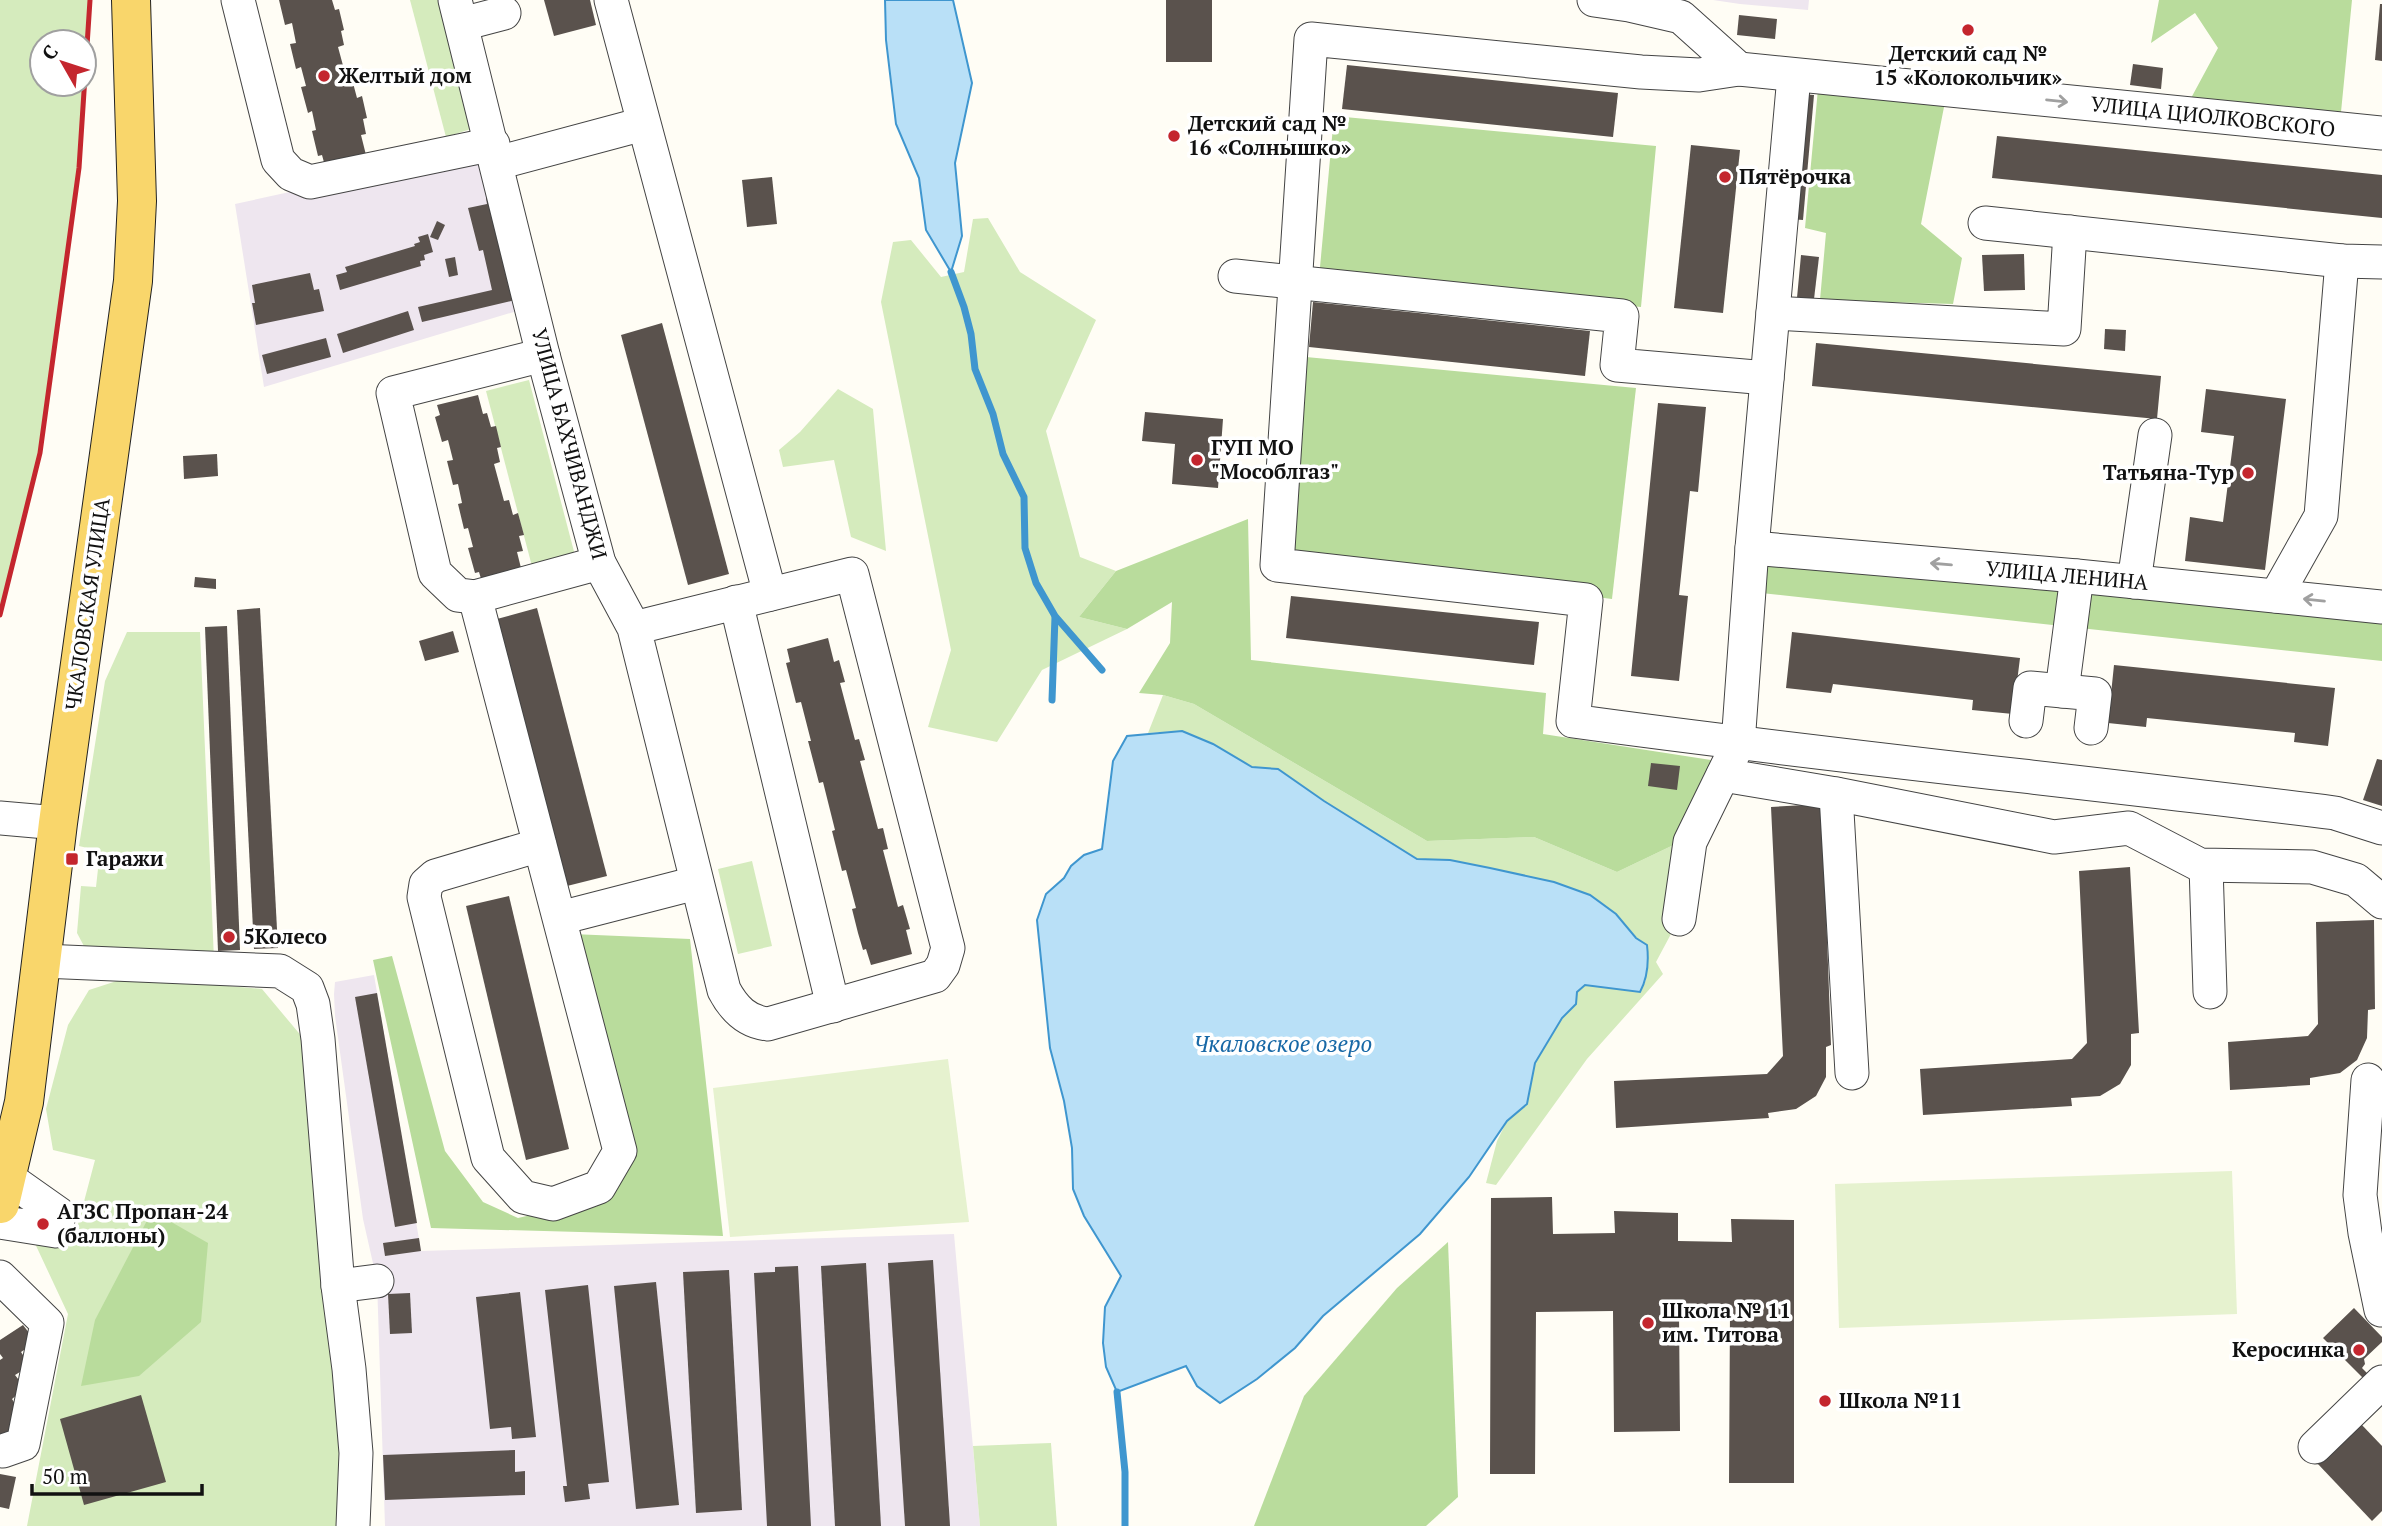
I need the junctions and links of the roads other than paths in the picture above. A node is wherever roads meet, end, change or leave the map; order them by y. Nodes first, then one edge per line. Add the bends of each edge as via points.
1 (131, 0) edge
2 (238, 0) edge
3 (611, 0) edge
4 (1594, 0) edge
5 (1628, 2) edge
6 (458, 12) edge
7 (504, 13) dead end
8 (1739, 69) junction
9 (1794, 76) junction
10 (643, 124) junction
11 (2382, 133) edge
12 (495, 154) junction
13 (1985, 223) dead end
14 (2070, 232) junction
15 (2342, 261) junction
16 (2382, 262) edge
17 (1235, 276) dead end
18 (1297, 282) junction
19 (1773, 313) junction
20 (543, 355) junction
21 (1767, 378) junction
22 (2155, 435) dead end
23 (1752, 548) junction
24 (599, 564) junction
25 (2077, 576) junction
26 (2134, 582) junction
27 (770, 594) junction
28 (2276, 596) junction
29 (475, 597) junction
30 (736, 602) junction
31 (2382, 607) edge
32 (634, 628) junction
33 (2062, 691) junction
34 (2026, 722) dead end
35 (2091, 728) dead end
36 (1738, 744) junction
37 (1723, 775) junction
38 (1836, 794) junction
39 (0, 818) edge
40 (58, 823) junction
41 (2382, 828) edge
42 (540, 845) junction
43 (2206, 866) junction
44 (696, 883) junction
45 (2382, 902) edge
46 (560, 918) junction
47 (1679, 919) dead end
48 (42, 961) junction
49 (2210, 992) dead end
50 (833, 1006) junction
51 (1852, 1073) dead end
52 (2368, 1080) dead end
53 (4, 1191) edge
54 (0, 1222) edge
55 (0, 1277) edge
56 (2349, 1279) dead end
57 (377, 1281) dead end
58 (338, 1286) junction
59 (2382, 1310) edge
60 (2382, 1382) edge
61 (2315, 1447) dead end
62 (3, 1451) dead end
63 (354, 1526) edge

1 - 40 main road, ЧКАЛОВСКАЯ УЛИЦА via 136,201 133,281
2 - 12 street via 278,160 291,174 310,182
3 - 10 street
4 - 5 street
5 - 8 street via 1681,17
6 - 7 street
6 - 12 street, УЛИЦА БАХЧИВАНДЖИ
8 - 9 street, УЛИЦА ЦИОЛКОВСКОГО
8 - 18 street, УЛИЦА ЦИОЛКОВСКОГО via 1699,75 1641,72 1311,39
9 -> 11 street, УЛИЦА ЦИОЛКОВСКОГО
9 - 19 street
10 - 12 street
10 - 27 street
12 - 20 street, УЛИЦА БАХЧИВАНДЖИ
13 - 14 street
14 - 15 street
14 - 19 street via 2064,329
15 - 16 street
15 - 28 street via 2321,516
17 - 18 street
18 - 21 street via 1622,316 1617,365
18 - 36 street via 1277,565 1586,600 1573,721
19 - 21 street
20 - 24 street, УЛИЦА БАХЧИВАНДЖИ
20 - 29 street via 393,393 435,573 457,595
21 - 23 street
22 - 26 street
25 -> 23 street, УЛИЦА ЛЕНИНА
23 - 36 street
24 - 29 street
24 - 32 street, УЛИЦА БАХЧИВАНДЖИ
25 - 26 street, УЛИЦА ЛЕНИНА
25 - 33 street
26 - 28 street, УЛИЦА ЛЕНИНА
27 - 30 street
27 - 50 street, УЛИЦА БАХЧИВАНДЖИ via 852,574 948,948 935,976
31 -> 28 street, УЛИЦА ЛЕНИНА
29 - 42 street
30 - 32 street
30 - 50 street
32 - 44 street, УЛИЦА БАХЧИВАНДЖИ
33 - 34 street via 2030,688
33 - 35 street via 2095,694
36 - 37 street
36 - 41 street via 2335,813
37 - 38 street
37 - 47 street via 1690,842
38 - 43 street via 2054,837 2129,828
38 - 51 street
39 - 40 street
40 - 48 main road, ЧКАЛОВСКАЯ УЛИЦА
42 - 46 street
42 - 46 street via 435,876 426,884 424,897 488,1158 523,1197 553,1204 599,1187 620,1151
43 - 45 street via 2312,867 2356,880
43 - 49 street
44 - 46 street
44 - 50 street, УЛИЦА БАХЧИВАНДЖИ via 724,990 746,1018 768,1024
48 - 53 main road, ЧКАЛОВСКАЯ УЛИЦА via 24,1102
48 - 58 street via 280,971 307,988 318,1039
52 - 59 street via 2360,1195
53 - 54 street via 60,1214 56,1231
55 - 62 street via 47,1323 23,1444
56 - 59 street
57 - 58 street
58 - 63 street via 356,1453
60 - 61 street

